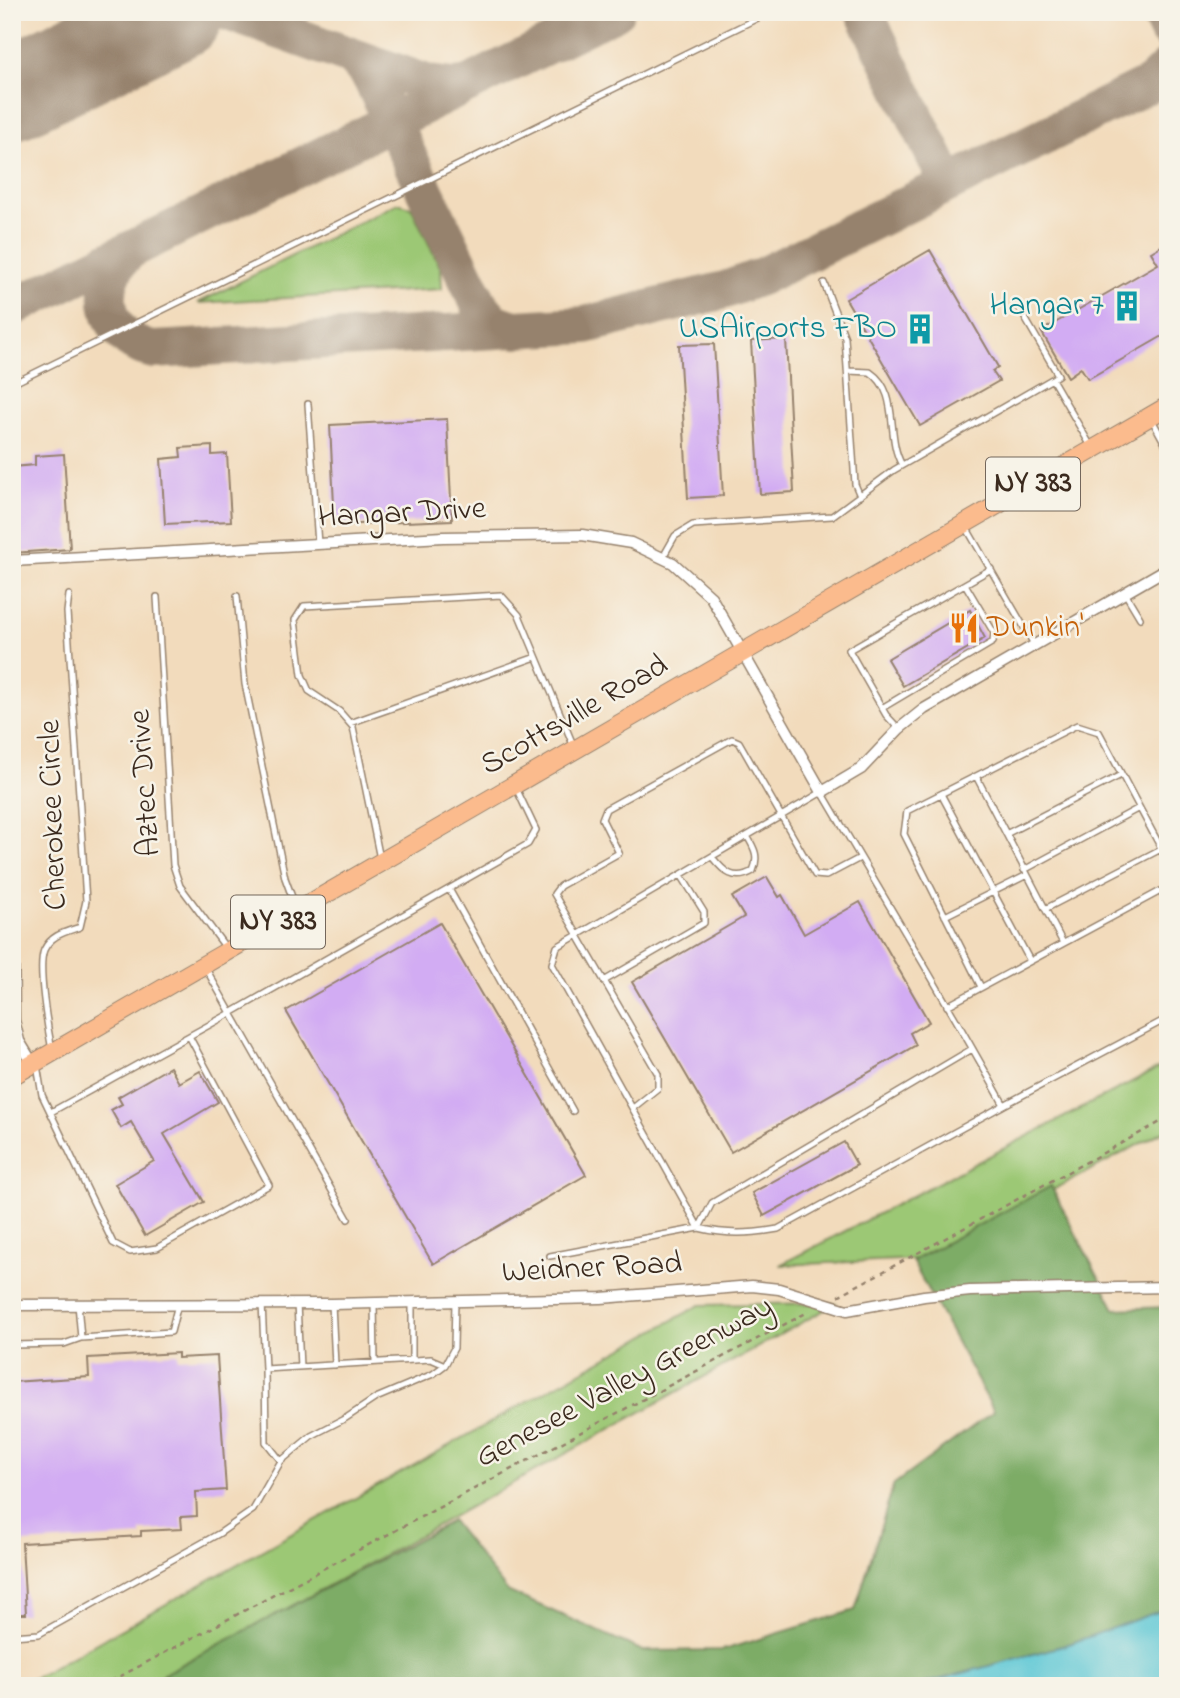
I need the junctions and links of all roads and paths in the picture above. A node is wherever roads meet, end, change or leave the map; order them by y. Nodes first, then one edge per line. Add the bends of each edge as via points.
1 (770, 12) edge
2 (824, 283) dead end
3 (1018, 306) dead end
4 (848, 372) junction
5 (1052, 379) junction
6 (12, 384) edge
7 (308, 404) dead end
8 (1168, 406) edge
9 (1150, 416) junction
10 (1093, 449) junction
11 (1168, 449) edge
12 (902, 465) junction
13 (860, 496) junction
14 (965, 524) junction
15 (318, 544) junction
16 (663, 557) junction
17 (12, 561) edge
18 (1168, 568) edge
19 (991, 569) junction
20 (965, 584) junction
21 (1125, 593) junction
22 (69, 595) dead end
23 (237, 596) dead end
24 (157, 597) dead end
25 (1140, 618) dead end
26 (1035, 646) junction
27 (743, 653) junction
28 (536, 657) junction
29 (881, 708) junction
30 (350, 723) junction
31 (899, 729) junction
32 (576, 750) junction
33 (1121, 775) junction
34 (976, 776) junction
35 (514, 785) junction
36 (822, 792) junction
37 (941, 794) junction
38 (1139, 808) junction
39 (783, 815) junction
40 (12, 828) edge
41 (1006, 834) junction
42 (747, 836) junction
43 (1161, 849) junction
44 (712, 857) junction
45 (860, 858) junction
46 (1168, 861) edge
47 (13, 862) edge
48 (381, 863) junction
49 (1026, 873) junction
50 (681, 875) junction
51 (1168, 887) edge
52 (449, 889) junction
53 (994, 892) junction
54 (1045, 909) junction
55 (297, 911) junction
56 (945, 916) junction
57 (577, 936) junction
58 (1063, 943) junction
59 (228, 951) junction
60 (1030, 961) junction
61 (204, 965) junction
62 (604, 981) junction
63 (981, 988) junction
64 (947, 1006) junction
65 (231, 1013) junction
66 (1168, 1018) edge
67 (189, 1037) junction
68 (972, 1049) junction
69 (40, 1059) junction
70 (12, 1076) edge
71 (1004, 1105) junction
72 (632, 1108) junction
73 (573, 1111) dead end
74 (51, 1112) junction
75 (1168, 1118) edge
76 (348, 1219) dead end
77 (699, 1228) junction
78 (550, 1256) dead end
79 (1168, 1287) edge
80 (455, 1301) junction
81 (412, 1302) junction
82 (178, 1303) junction
83 (262, 1303) junction
84 (297, 1303) junction
85 (374, 1303) junction
86 (78, 1304) junction
87 (332, 1304) junction
88 (822, 1304) junction
89 (12, 1305) edge
90 (81, 1338) junction
91 (12, 1345) edge
92 (412, 1360) junction
93 (375, 1362) junction
94 (335, 1365) junction
95 (445, 1365) junction
96 (300, 1367) junction
97 (265, 1369) junction
98 (281, 1461) junction
99 (12, 1636) edge
100 (102, 1686) edge

1 - 6 lane
2 - 4 lane via 844,332
3 - 5 lane via 1058,375
4 - 12 lane via 870,372 884,386 892,444
4 - 13 lane via 855,484
5 - 10 lane
5 - 12 lane
7 - 15 lane
8 - 9 main road, Scottsville Road / NY 383
9 - 10 main road, Scottsville Road / NY 383
9 - 11 lane
10 - 14 main road, Scottsville Road / NY 383
12 - 13 lane
13 - 16 lane via 827,518 693,526 676,536
14 - 19 lane
14 - 27 main road, Scottsville Road / NY 383
15 - 16 street, Hangar Drive via 582,535 620,540
15 - 17 street, Hangar Drive
16 - 27 street, Hangar Drive via 711,597
18 - 21 street
19 - 20 lane
19 - 26 lane
20 - 29 lane via 993,633 993,642
20 - 29 lane via 849,650
21 - 25 lane
21 - 26 street
22 - 69 lane, Cherokee Circle via 86,901 80,927 57,934 43,952
23 - 55 lane via 245,684 285,878
24 - 59 lane, Aztec Drive via 173,865 180,886
26 - 31 street via 933,704
27 - 32 main road, Scottsville Road / NY 383
27 - 36 street, Hangar Drive
28 - 30 lane
28 - 30 lane via 519,615 501,595 304,606 295,620 302,675 309,691
28 - 32 lane
29 - 31 lane
30 - 48 lane
31 - 36 street via 861,769
32 - 35 main road, Scottsville Road / NY 383
33 - 34 lane via 1099,733 1077,725
33 - 38 lane
33 - 41 lane
34 - 37 lane
34 - 41 lane
35 - 48 main road, Scottsville Road / NY 383
35 - 52 lane via 536,830 528,844
36 - 39 lane
36 - 45 lane
37 - 53 lane
37 - 56 lane via 907,811 904,834
38 - 43 lane
38 - 49 lane
39 - 42 lane
39 - 45 lane via 818,877
39 - 57 lane via 733,738 606,809 602,819 619,853 560,886 554,894
40 - 47 street
41 - 49 lane
42 - 44 lane
42 - 44 lane via 757,862 753,872 732,876
43 - 46 lane
43 - 54 lane
44 - 50 lane
45 - 64 lane
47 - 69 street via 14,1020 19,1041
48 - 55 main road, Scottsville Road / NY 383
49 - 53 lane
49 - 54 lane
50 - 57 lane
50 - 62 lane via 704,912 704,923
51 - 58 lane
52 - 65 lane
52 - 73 lane
53 - 56 lane
53 - 60 lane
54 - 58 lane
55 - 59 main road, Scottsville Road / NY 383
56 - 63 lane
57 - 62 lane
57 - 72 lane via 557,947 552,964
58 - 60 lane
59 - 61 main road, Scottsville Road / NY 383
60 - 63 lane
61 - 65 lane
61 - 69 main road, Scottsville Road / NY 383
62 - 72 lane via 660,1082
63 - 64 lane
64 - 68 lane
65 - 67 lane
65 - 76 lane
66 - 71 lane
67 - 74 lane
67 - 74 lane via 269,1185 157,1248 130,1252 113,1243
68 - 71 lane
68 - 77 lane via 712,1203
69 - 70 main road, Scottsville Road / NY 383
69 - 74 lane via 43,1095
71 - 77 lane via 778,1229 747,1235
72 - 77 lane
75 - 88 path, Genesee Valley Greenway
77 - 78 lane
79 - 88 street, Weidner Road via 957,1292 855,1310
80 - 81 street, Weidner Road
80 - 88 street, Weidner Road via 601,1298 752,1286 779,1289
80 - 95 lane via 454,1348
81 - 85 street, Weidner Road
81 - 92 lane
82 - 83 street, Weidner Road
82 - 86 street, Weidner Road
82 - 90 lane via 171,1332
83 - 84 street, Weidner Road
83 - 97 lane
84 - 87 street, Weidner Road
84 - 96 lane
85 - 87 street, Weidner Road
85 - 93 lane
86 - 89 street, Weidner Road
86 - 90 lane
87 - 94 lane
88 - 100 path, Genesee Valley Greenway
90 - 91 lane via 64,1345
92 - 93 lane
92 - 95 lane
93 - 94 lane
94 - 96 lane
95 - 98 lane via 311,1436
96 - 97 lane
97 - 98 lane via 266,1442
98 - 99 lane via 253,1510 39,1633

